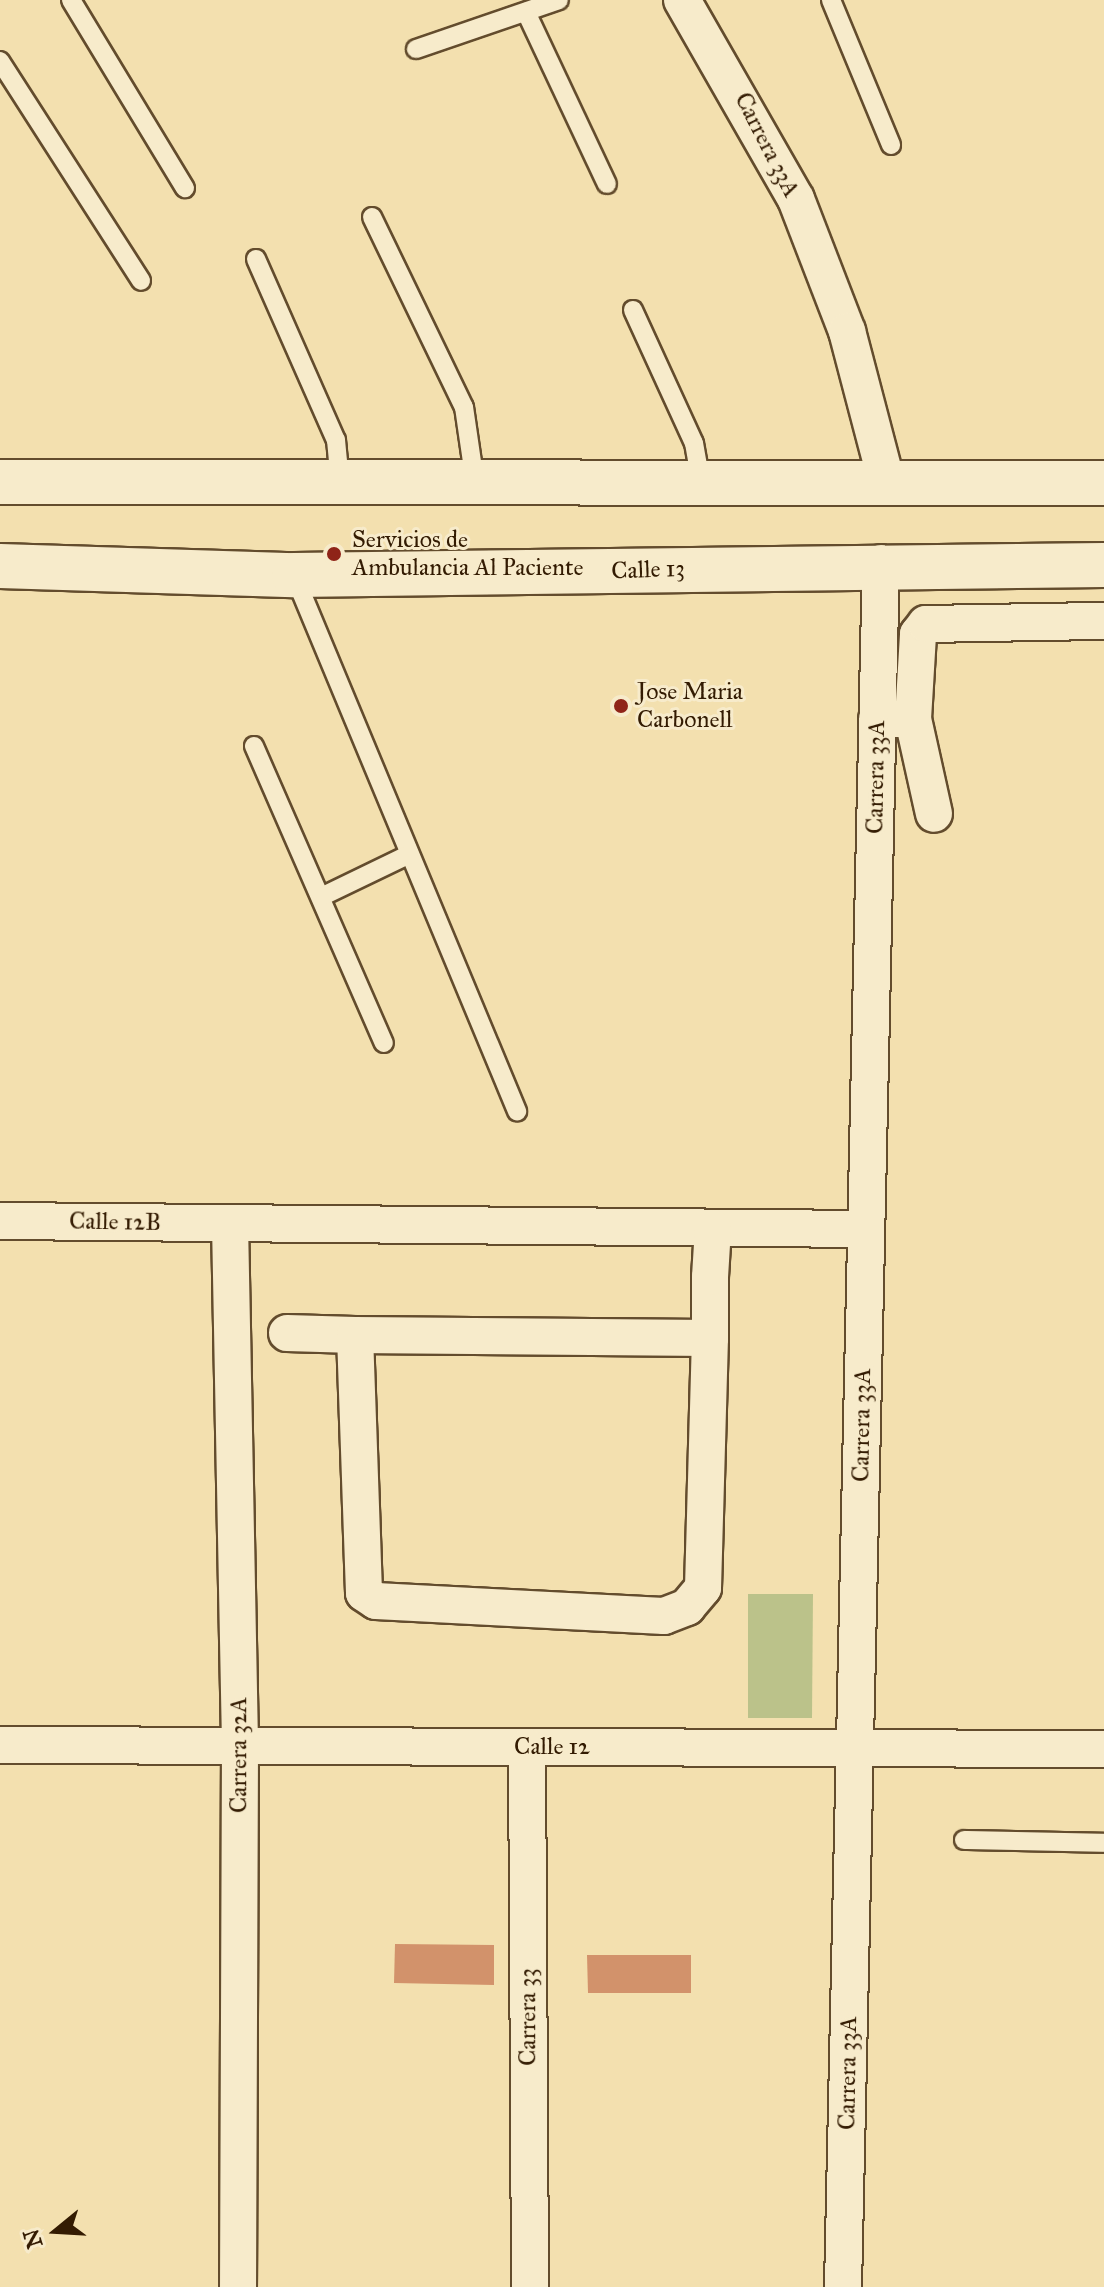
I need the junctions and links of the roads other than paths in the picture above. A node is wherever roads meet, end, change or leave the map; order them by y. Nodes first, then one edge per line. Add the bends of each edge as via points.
1 (71, 0) edge
2 (559, 0) edge
3 (682, 0) edge
4 (831, 0) edge
5 (526, 12) junction
6 (416, 49) dead end
7 (0, 61) edge
8 (891, 145) dead end
9 (607, 184) dead end
10 (185, 188) dead end
11 (372, 217) dead end
12 (256, 259) dead end
13 (141, 281) dead end
14 (633, 310) dead end
15 (0, 482) edge
16 (340, 482) junction
17 (475, 482) junction
18 (701, 482) junction
19 (887, 483) junction
20 (1104, 483) edge
21 (881, 563) junction
22 (1104, 565) edge
23 (0, 566) edge
24 (294, 575) junction
25 (1104, 621) edge
26 (877, 719) junction
27 (913, 719) junction
28 (254, 746) dead end
29 (934, 814) dead end
30 (410, 854) junction
31 (325, 895) junction
32 (384, 1043) dead end
33 (517, 1111) dead end
34 (0, 1221) edge
35 (230, 1223) junction
36 (713, 1228) junction
37 (866, 1229) junction
38 (287, 1333) dead end
39 (355, 1335) junction
40 (710, 1338) junction
41 (0, 1745) edge
42 (240, 1746) junction
43 (527, 1747) junction
44 (854, 1748) junction
45 (1104, 1749) edge
46 (964, 1840) dead end
47 (1104, 1843) edge
48 (238, 2287) edge
49 (530, 2287) edge
50 (843, 2287) edge

1 - 10 lane
2 - 5 lane
3 - 19 street, Carrera 33A via 796,199 847,331
4 - 8 lane
5 - 6 lane
5 - 9 lane
7 - 13 lane
11 - 17 lane via 464,407
12 - 16 lane via 336,440
14 - 18 lane via 694,443
15 - 16 main road
16 - 17 main road
17 - 18 main road
18 - 19 main road
19 - 20 main road
21 - 22 main road, Calle 13
21 - 24 main road, Calle 13
21 - 26 street, Carrera 33A
23 - 24 main road, Calle 13
24 - 30 lane
25 - 27 street via 926,624 918,634
26 - 27 street
26 - 37 street, Carrera 33A
27 - 29 street
28 - 31 lane
30 - 31 lane
30 - 33 lane
31 - 32 lane
34 - 35 street, Calle 12B
35 - 36 street, Calle 12B
35 - 42 street, Carrera 32A
36 - 37 street, Calle 12B
36 - 40 street
37 - 44 street, Carrera 33A
38 - 39 street
39 - 40 street
39 - 40 street via 364,1593 376,1601 664,1616 687,1607 703,1588
41 - 42 street, Calle 12
42 - 43 street, Calle 12
42 - 48 street, Carrera 32A
43 - 44 street, Calle 12
43 - 49 street, Carrera 33
44 - 45 street, Calle 12
44 - 50 street, Carrera 33A
46 - 47 lane

